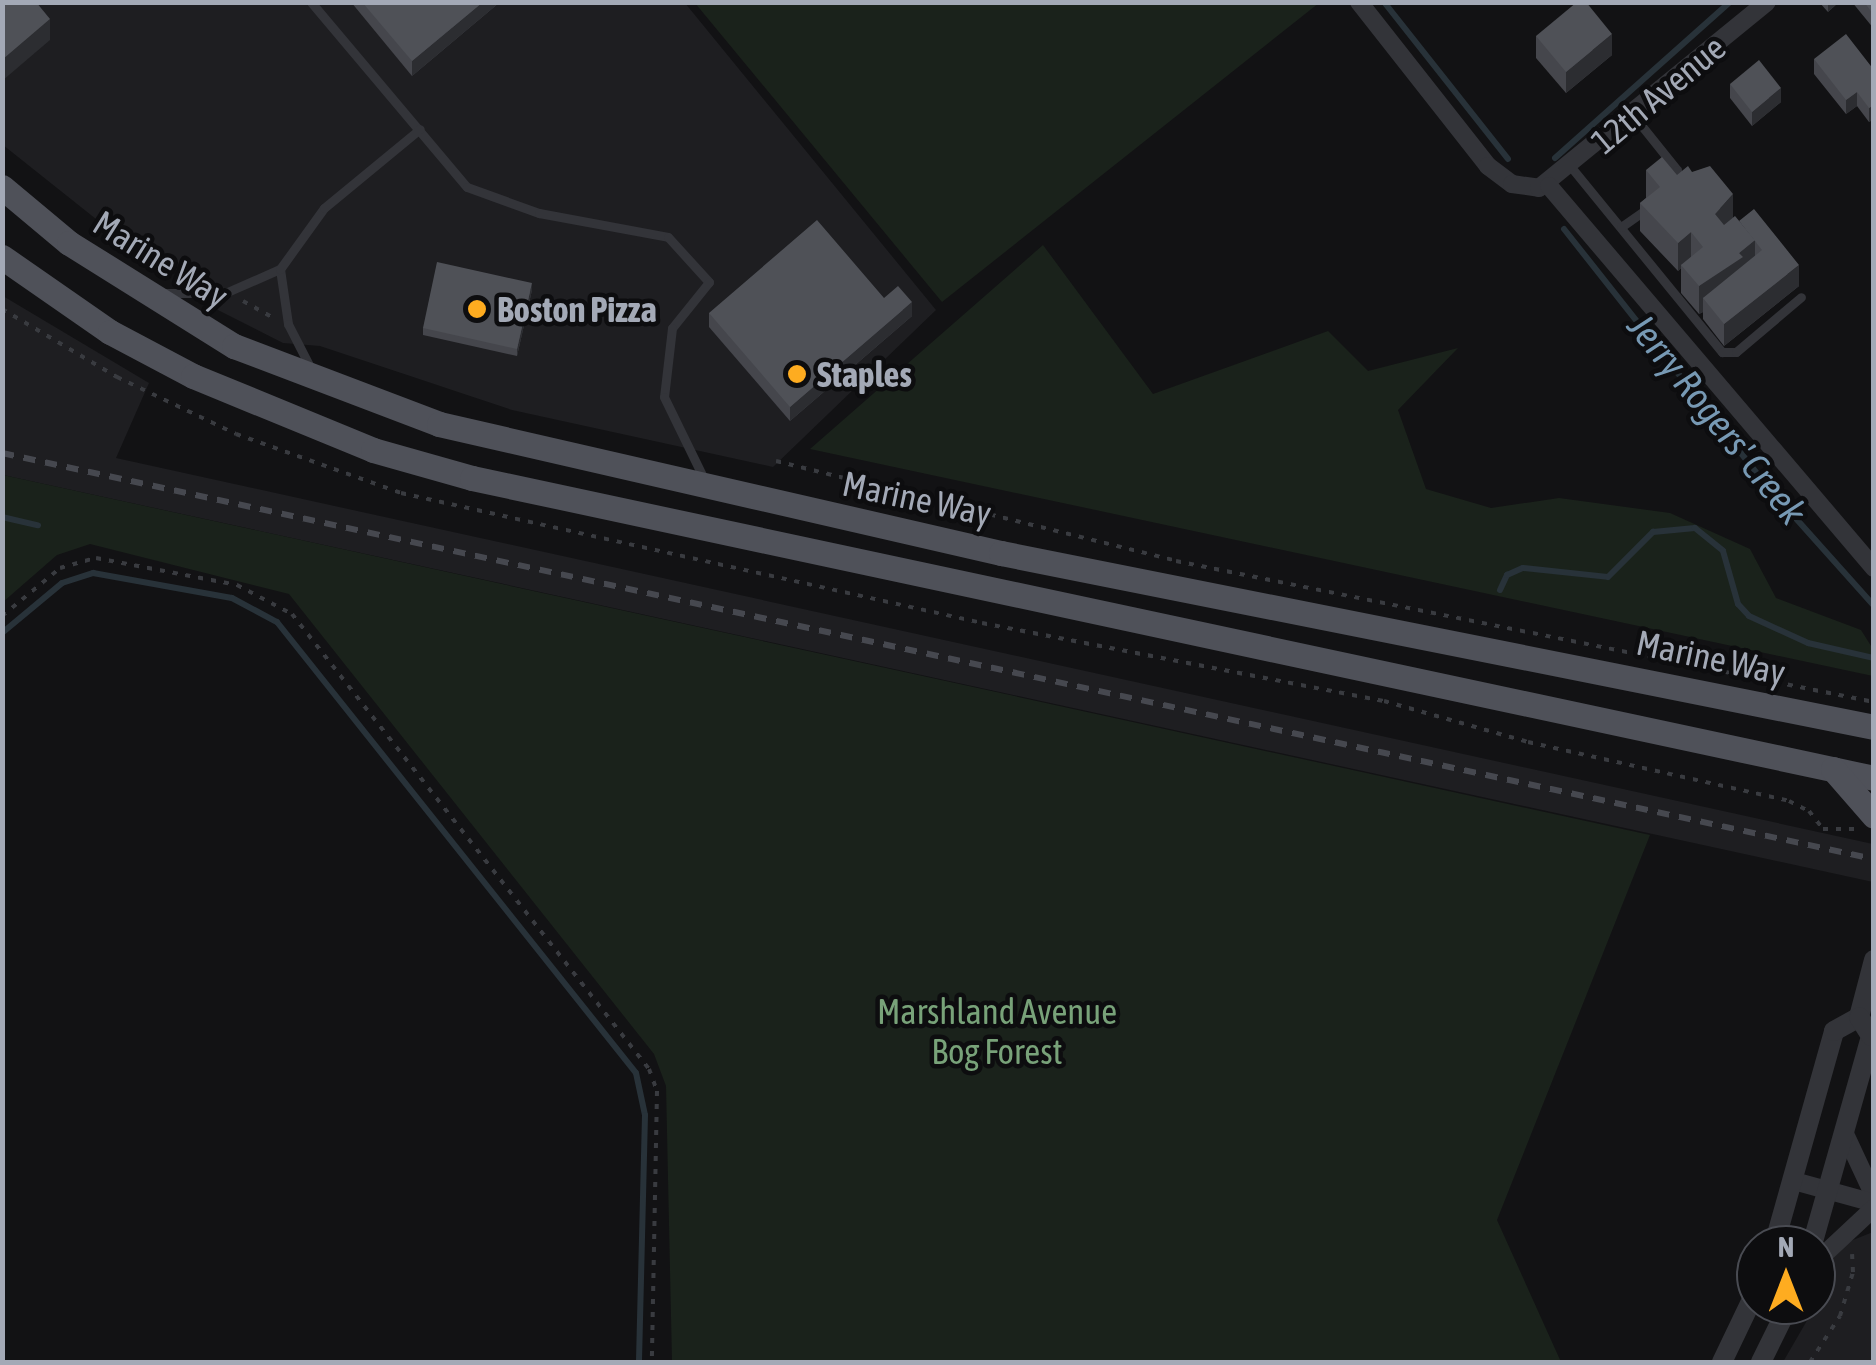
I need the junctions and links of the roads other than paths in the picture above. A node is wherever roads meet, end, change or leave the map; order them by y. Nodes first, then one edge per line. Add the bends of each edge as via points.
1 (310, 2) edge
2 (1359, 2) edge
3 (1767, 2) edge
4 (1633, 116) junction
5 (420, 130) junction
6 (1571, 168) junction
7 (1677, 170) junction
8 (1689, 172) edge
9 (1549, 186) junction
10 (2, 187) edge
11 (1668, 193) edge
12 (1652, 206) edge
13 (1621, 228) junction
14 (2, 257) edge
15 (280, 268) junction
16 (148, 294) junction
17 (1801, 297) dead end
18 (317, 380) junction
19 (710, 489) junction
20 (1874, 568) edge
21 (1874, 727) edge
22 (1833, 769) junction
23 (1874, 778) edge
24 (1874, 816) edge
25 (1874, 960) edge
26 (1859, 1017) junction
27 (1846, 1136) junction
28 (1794, 1181) junction
29 (1830, 1192) junction
30 (1874, 1203) edge
31 (1780, 1225) edge
32 (1819, 1225) edge
33 (1836, 1242) edge
34 (1740, 1325) edge
35 (1779, 1325) edge
36 (1722, 1362) edge
37 (1761, 1362) edge

1 - 5 lane
2 - 9 street via 1488,166 1512,184
3 - 4 street, 12th Avenue
4 - 6 street, 12th Avenue
4 - 7 lane
5 - 15 lane via 324,208
5 - 19 lane via 467,186 539,214 668,237 708,282 672,328 664,397
6 - 9 street, 12th Avenue
6 - 13 lane
7 - 8 lane
7 - 11 lane
9 - 20 street
10 - 16 main road, Marine Way via 69,244
12 - 13 lane
13 - 17 lane via 1729,355
14 - 22 main road, Marine Way via 110,332 176,368 373,450 579,502
15 - 16 lane via 225,293
15 - 18 lane via 288,324
16 - 18 main road, Marine Way via 234,346
18 - 19 main road, Marine Way via 499,442
19 - 21 main road, Marine Way
22 - 23 main road, Marine Way
22 - 24 main road
25 - 26 street
26 - 27 street via 1871,1036
26 - 28 street via 1834,1031
27 - 29 street
27 - 30 street
28 - 29 street
28 - 31 street
29 - 30 street
29 - 32 street
30 - 33 street
34 - 36 street
35 - 37 street

